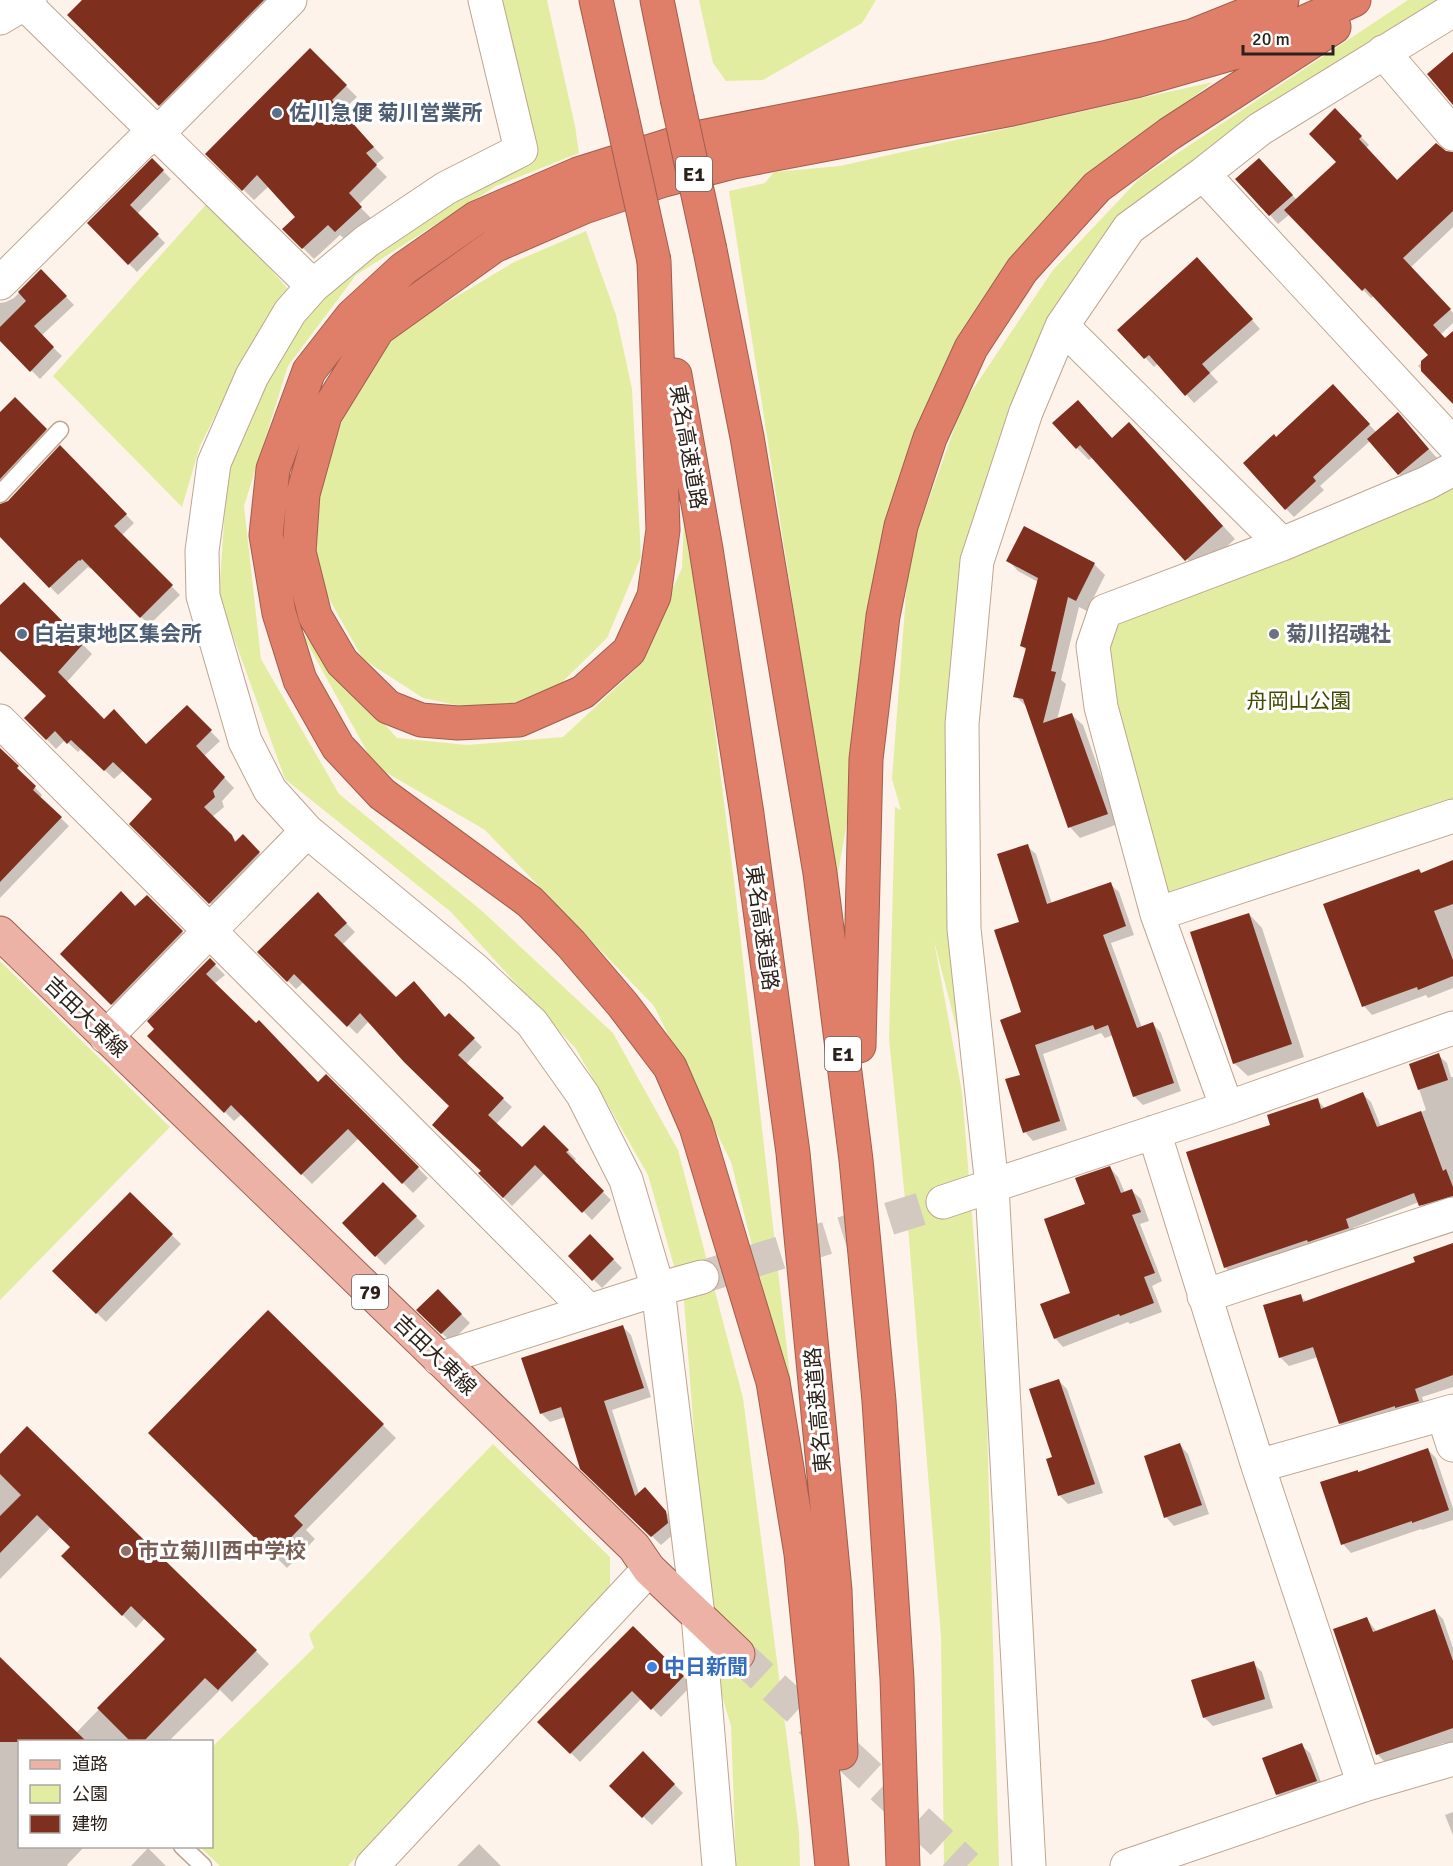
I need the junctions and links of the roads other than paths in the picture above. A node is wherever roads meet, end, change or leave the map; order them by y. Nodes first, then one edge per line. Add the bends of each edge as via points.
1 (290, 0) edge
2 (485, 0) edge
3 (596, 0) edge
4 (657, 0) edge
5 (1282, 0) edge
6 (1354, 0) edge
7 (1376, 0) edge
8 (18, 7) edge
9 (1453, 10) edge
10 (1383, 52) junction
11 (157, 134) junction
12 (1453, 134) edge
13 (1203, 174) junction
14 (654, 261) junction
15 (0, 284) edge
16 (313, 286) junction
17 (1062, 326) junction
18 (60, 430) dead end
19 (1453, 444) edge
20 (1453, 469) edge
21 (0, 494) edge
22 (1282, 544) junction
23 (0, 721) edge
24 (1453, 816) edge
25 (307, 831) junction
26 (1157, 914) junction
27 (209, 930) junction
28 (0, 933) edge
29 (1453, 1028) edge
30 (106, 1037) junction
31 (1227, 1108) junction
32 (1154, 1132) junction
33 (856, 1160) junction
34 (992, 1186) junction
35 (943, 1202) tunnel mouth
36 (1453, 1214) edge
37 (702, 1277) tunnel mouth
38 (658, 1289) junction
39 (1204, 1296) junction
40 (589, 1311) junction
41 (439, 1359) junction
42 (1448, 1413) edge
43 (1453, 1445) edge
44 (1258, 1466) junction
45 (650, 1569) junction
46 (698, 1616) junction
47 (738, 1654) tunnel mouth
48 (1453, 1759) edge
49 (1364, 1785) junction
50 (184, 1848) edge
51 (203, 1866) edge
52 (372, 1866) edge
53 (719, 1866) edge
54 (832, 1866) edge
55 (846, 1866) edge
56 (903, 1866) edge
57 (1029, 1866) edge
58 (1127, 1866) edge

1 - 11 street
2 - 16 street via 521,150 446,188 367,241
3 - 14 highway, 東名高速道路, bridge
4 - 33 highway, E1, bridge via 747,436 820,873
5 - 54 highway via 1192,36 1104,58 686,140 578,174 476,218 403,269 352,316 309,371 273,469 266,535 279,613 300,680 338,747 382,794 530,902 571,944 670,1067 696,1127 773,1382 801,1554
6 - 14 highway via 1238,52 1136,81 1012,109 733,162 664,180 584,207 494,246 378,329 325,416 303,494 298,552 315,616 342,662 387,707 421,720 519,720 583,692 629,651 654,596 663,530
7 - 33 highway via 1169,134 1097,187 1022,270 971,348 934,428 901,526 885,607 866,759
8 - 11 street
9 - 10 street
10 - 12 street
10 - 13 street via 1260,129
11 - 15 street via 142,142
11 - 16 street
13 - 17 street via 1129,228
13 - 19 street
14 - 55 highway, 東名高速道路 via 708,561 793,1153 835,1590
16 - 25 street via 290,312 252,376 214,463 202,551 203,596 245,741 270,790
17 - 22 street
17 - 34 street via 1026,412 977,561 962,724 964,929
18 - 21 lane
20 - 22 street
22 - 26 street via 1105,611 1093,646 1101,707
23 - 27 street
24 - 26 street
25 - 27 street
25 - 38 street via 475,970 532,1023 583,1095 626,1179
26 - 31 street
27 - 30 street
27 - 40 street
28 - 30 main road, 吉田大東線 / 79
29 - 31 street
30 - 41 main road, 吉田大東線 / 79
31 - 32 street
32 - 34 street
32 - 39 street
33 - 56 highway, E1 via 879,1401 897,1679
34 - 35 street
34 - 57 street
36 - 39 street
37 - 38 street
38 - 40 street
38 - 46 street
39 - 44 street
40 - 41 street
41 - 45 main road, 吉田大東線 / 79 via 634,1547
42 - 43 street
42 - 44 street
44 - 49 street
45 - 46 main road, 吉田大東線 / 79
45 - 52 street
46 - 47 main road, 吉田大東線 / 79
46 - 53 street
48 - 49 street
49 - 58 street
50 - 51 lane

